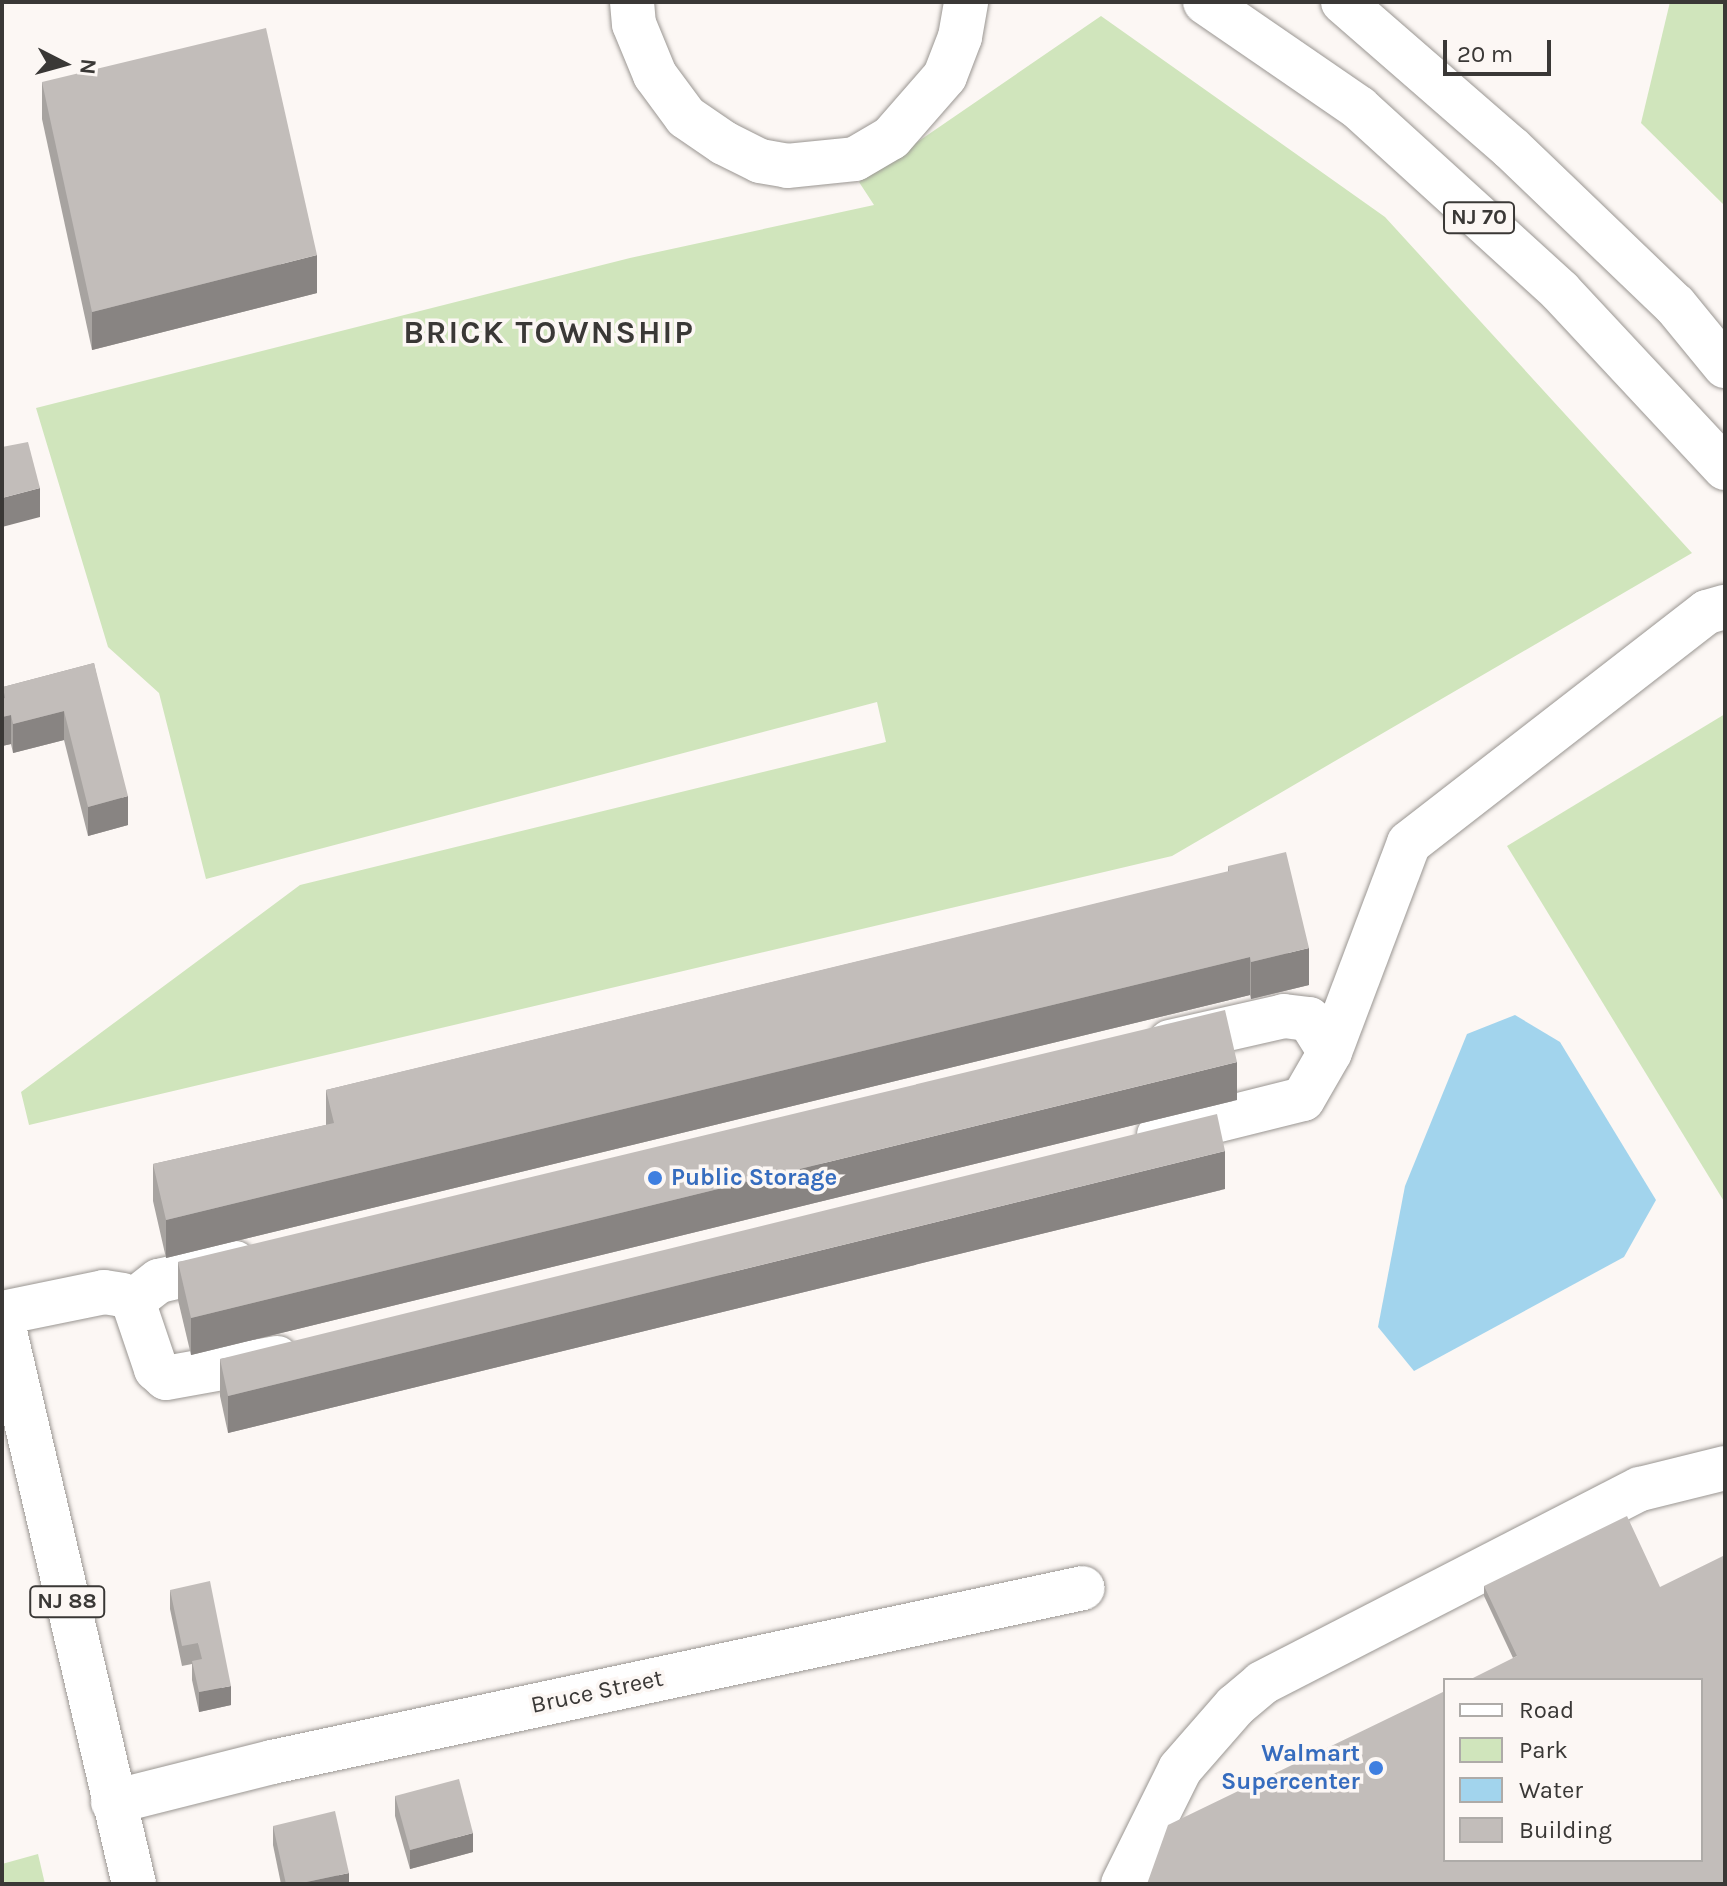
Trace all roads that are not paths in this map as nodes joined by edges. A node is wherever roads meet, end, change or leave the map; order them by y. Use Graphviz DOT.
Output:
graph roads {
  1 [pos="632,2"];
  2 [pos="966,2"];
  3 [pos="1205,2"];
  4 [pos="1343,2"];
  5 [pos="1725,366"];
  6 [pos="1725,468"];
  7 [pos="1719,598"];
  8 [pos="1130,1051"];
  9 [pos="1330,1052"];
  10 [pos="1119,1146"];
  11 [pos="267,1255"];
  12 [pos="133,1301"];
  13 [pos="2,1313"];
  14 [pos="2,1319"];
  15 [pos="323,1347"];
  16 [pos="1725,1468"];
  17 [pos="1083,1588"];
  18 [pos="113,1802"];
  19 [pos="134,1884"];
  20 [pos="1123,1884"];
  1 -- 2 [label="main road"];
  3 -- 6 [label="main road, NJ 70"];
  4 -- 5 [label="main road, NJ 70"];
  7 -- 9 [label="main road"];
  8 -- 9 [label="main road"];
  9 -- 10 [label="main road"];
  11 -- 12 [label="main road"];
  12 -- 13 [label="main road"];
  12 -- 15 [label="main road"];
  14 -- 18 [label="main road, NJ 88"];
  16 -- 20 [label="main road"];
  17 -- 18 [label="main road, Bruce Street"];
  18 -- 19 [label="main road, NJ 88"];
}
